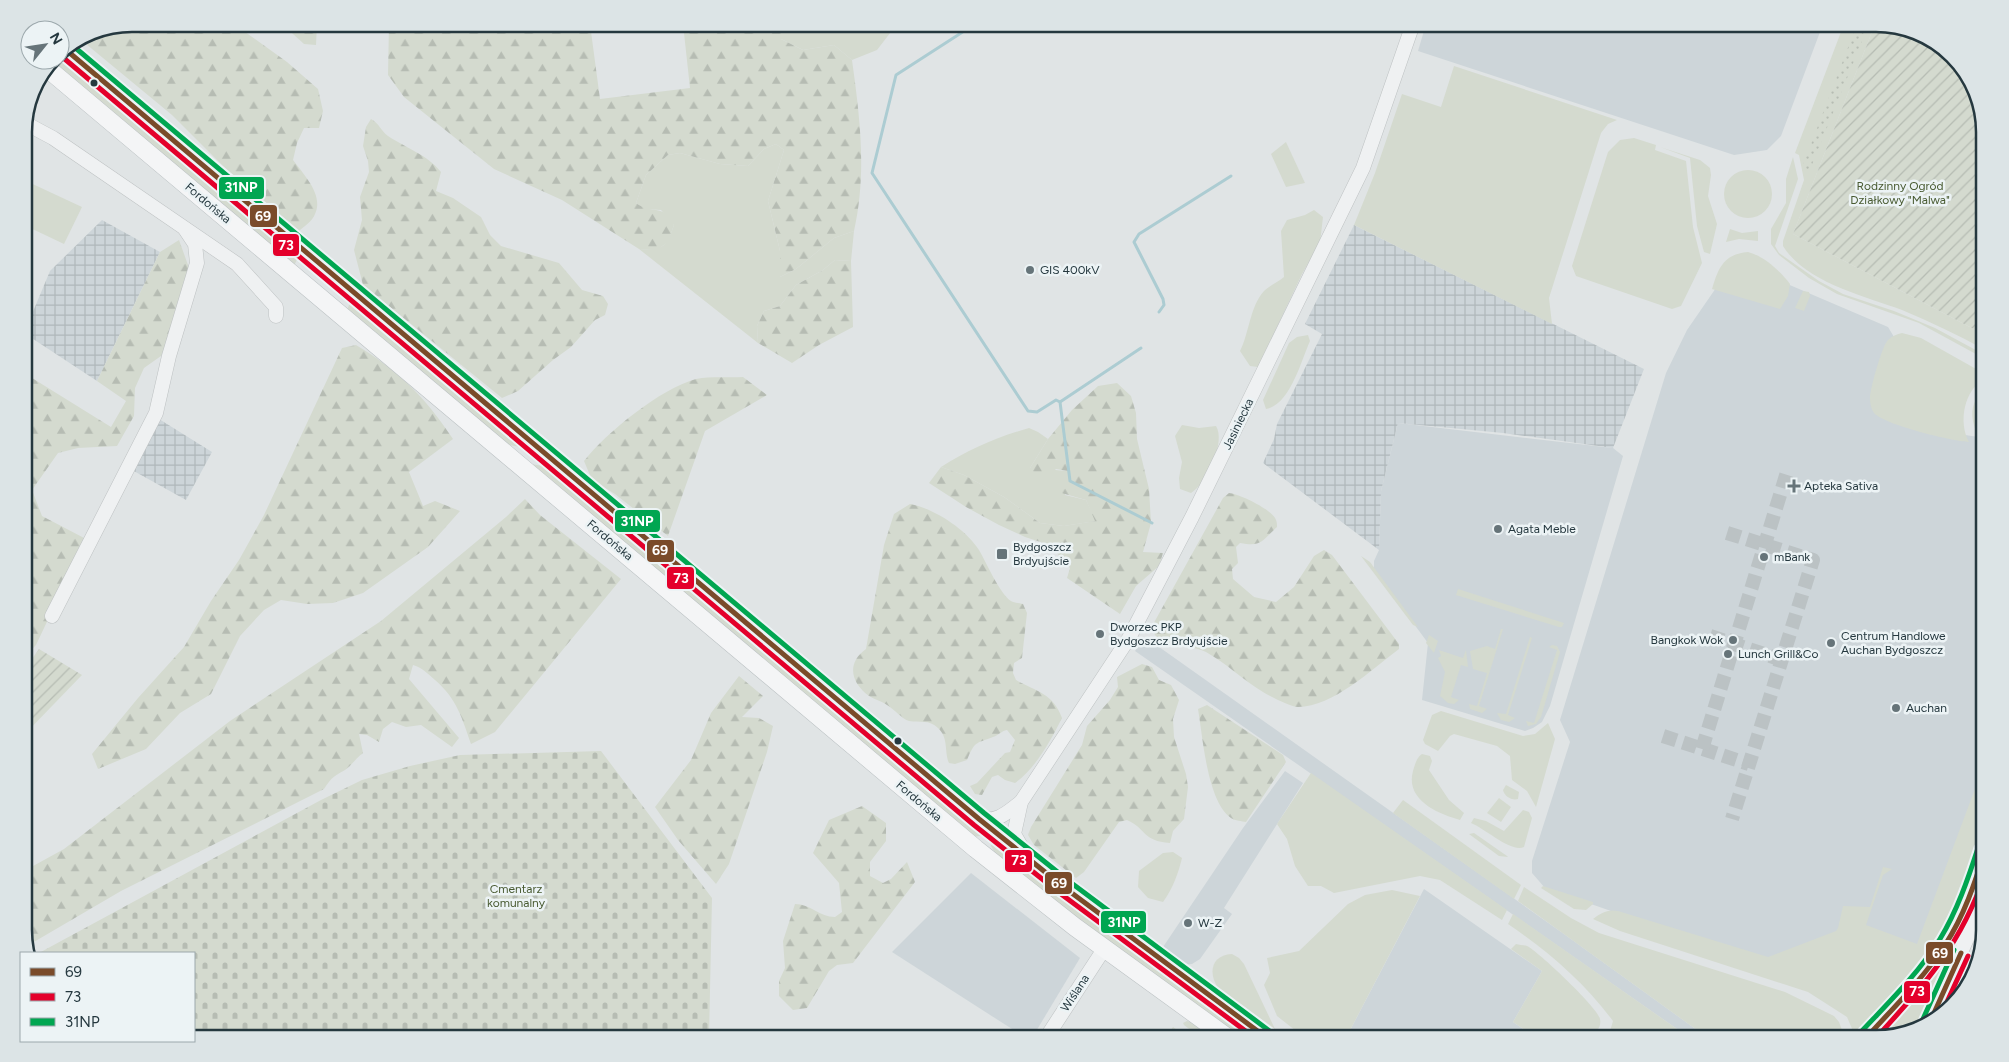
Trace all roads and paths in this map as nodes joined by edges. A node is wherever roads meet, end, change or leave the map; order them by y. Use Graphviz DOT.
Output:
graph roads {
  1 [pos="1410,32"];
  2 [pos="71,54"];
  3 [pos="53,73"];
  4 [pos="33,128"];
  5 [pos="185,230"];
  6 [pos="276,316"];
  7 [pos="52,616"];
  8 [pos="1021,802"];
  9 [pos="979,819"];
  10 [pos="1034,863"];
  11 [pos="1976,876"];
  12 [pos="1976,918"];
  13 [pos="1104,949"];
  14 [pos="1935,1011"];
  15 [pos="1051,1030"];
  16 [pos="1217,1030"];
  17 [pos="1256,1030"];
  18 [pos="1873,1030"];
  1 -- 8 [label="street, Jasiniecka"];
  2 -- 9 [label="main road, Fordońska"];
  3 -- 13 [label="main road, Fordońska"];
  4 -- 5 [label="street"];
  5 -- 6 [label="street"];
  5 -- 7 [label="street"];
  8 -- 9 [label="street, Jasiniecka"];
  8 -- 10 [label="street, Jasiniecka"];
  9 -- 10 [label="main road, Fordońska"];
  10 -- 17 [label="main road, Fordońska"];
  11 -- 18 [label="street"];
  12 -- 14 [label="street"];
  13 -- 15 [label="street, Wiślana"];
  13 -- 16 [label="main road, Fordońska"];
}
